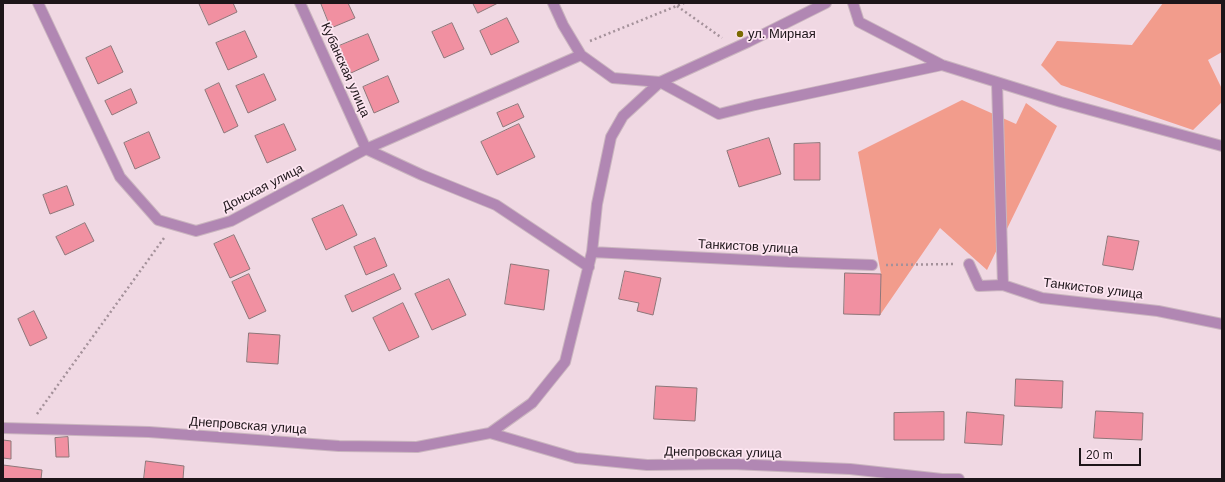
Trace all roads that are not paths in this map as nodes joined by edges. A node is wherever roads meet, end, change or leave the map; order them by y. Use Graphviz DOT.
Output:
graph roads {
  1 [pos="38,3"];
  2 [pos="300,3"];
  3 [pos="553,3"];
  4 [pos="825,3"];
  5 [pos="853,3"];
  6 [pos="579,51"];
  7 [pos="942,65"];
  8 [pos="660,82"];
  9 [pos="997,83"];
  10 [pos="1222,146"];
  11 [pos="366,149"];
  12 [pos="592,252"];
  13 [pos="969,264"];
  14 [pos="872,265"];
  15 [pos="589,267"];
  16 [pos="1003,285"];
  17 [pos="1222,324"];
  18 [pos="3,428"];
  19 [pos="490,433"];
  20 [pos="959,479"];
  1 -- 11 [label="street, Донская улица"];
  2 -- 11 [label="street, Кубанская улица"];
  3 -- 6 [label="street"];
  4 -- 8 [label="street"];
  5 -- 7 [label="street"];
  6 -- 8 [label="street"];
  6 -- 11 [label="street, Донская улица"];
  7 -- 8 [label="street"];
  7 -- 9 [label="street"];
  8 -- 12 [label="street"];
  9 -- 10 [label="street"];
  9 -- 16 [label="street"];
  11 -- 15 [label="street"];
  12 -- 14 [label="street, Танкистов улица"];
  12 -- 15 [label="street, Днепровская улица"];
  13 -- 16 [label="street, Танкистов улица"];
  15 -- 19 [label="street, Днепровская улица"];
  16 -- 17 [label="street, Танкистов улица"];
  18 -- 19 [label="street, Днепровская улица"];
  19 -- 20 [label="street, Днепровская улица"];
}
